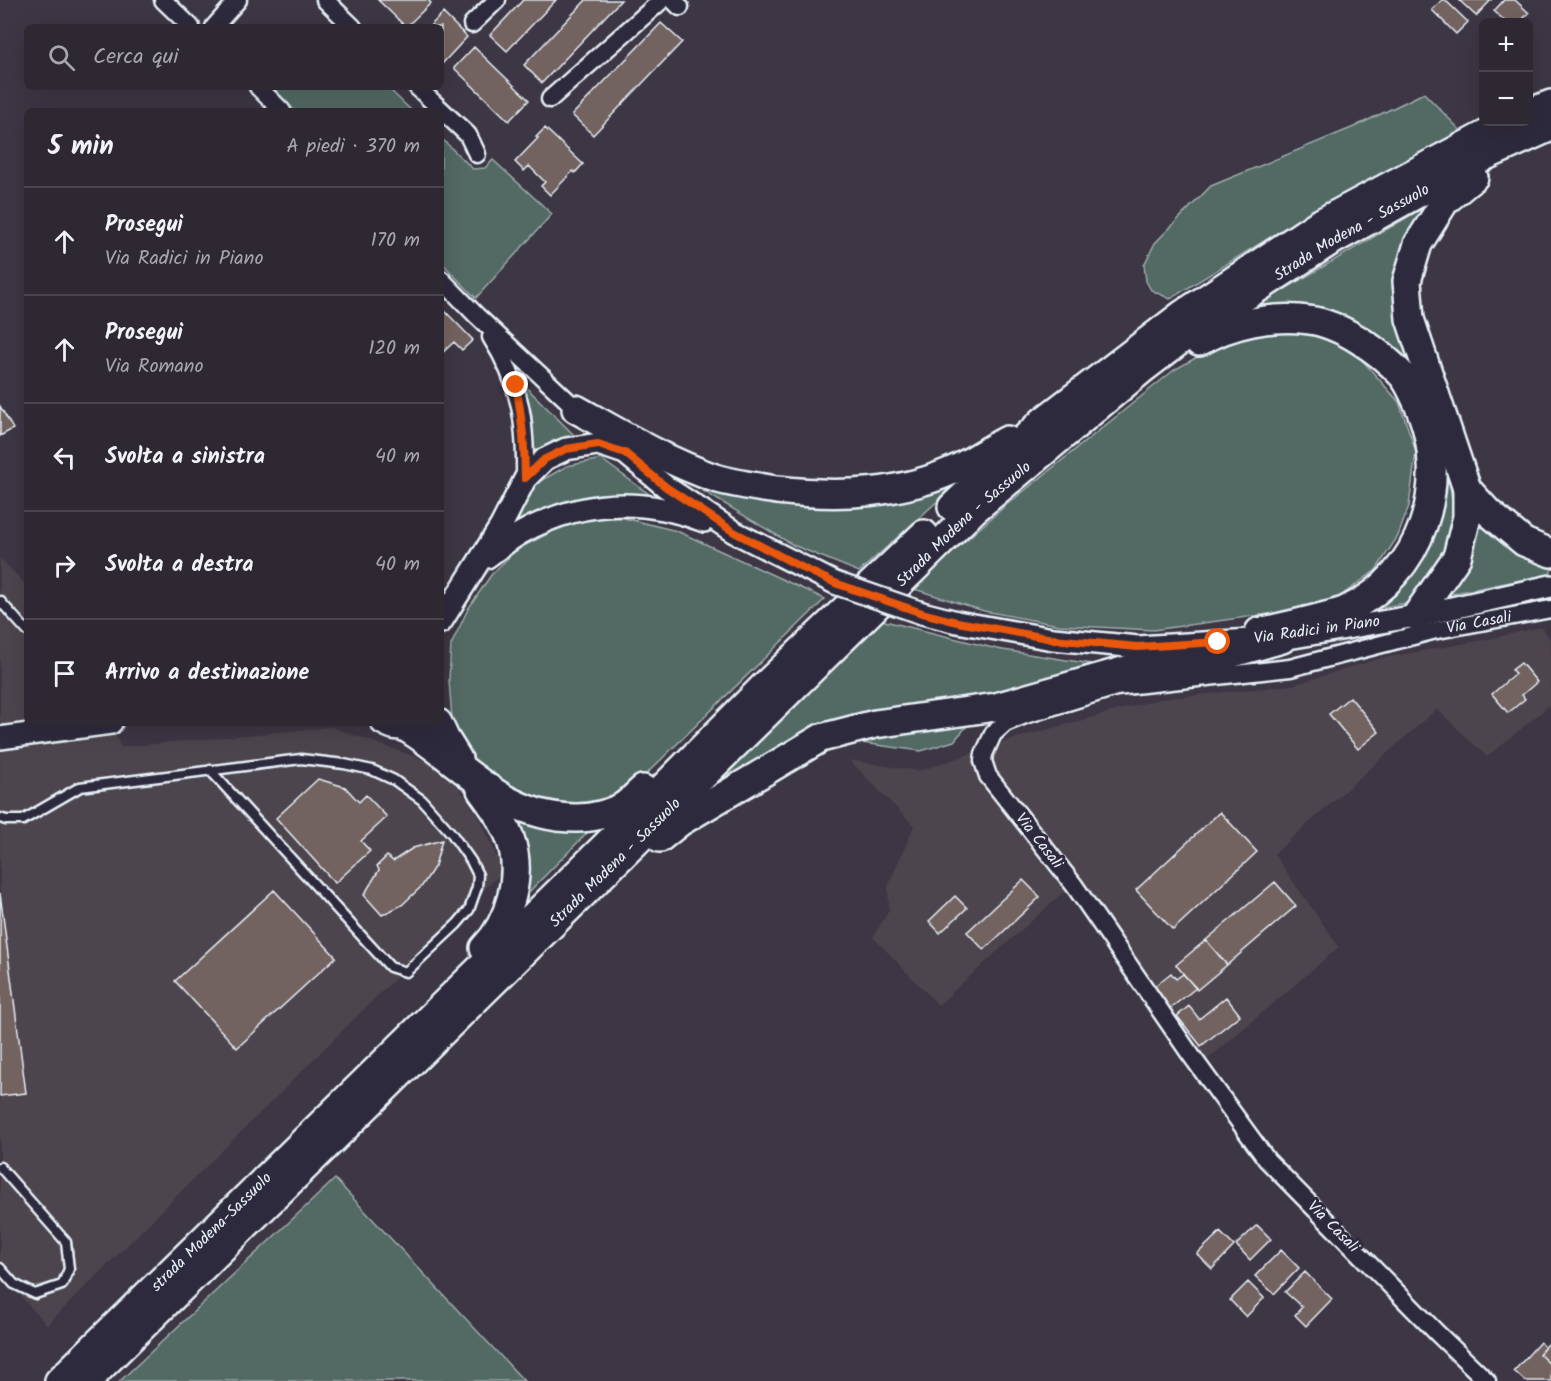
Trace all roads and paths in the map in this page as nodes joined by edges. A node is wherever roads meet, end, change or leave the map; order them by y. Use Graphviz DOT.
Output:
graph roads {
  1 [pos="163,0"];
  2 [pos="238,0"];
  3 [pos="325,0"];
  4 [pos="497,0"];
  5 [pos="662,0"];
  6 [pos="188,24"];
  7 [pos="217,24"];
  8 [pos="350,24"];
  9 [pos="472,24"];
  10 [pos="261,90"];
  11 [pos="420,90"];
  12 [pos="550,99"];
  13 [pos="1551,104"];
  14 [pos="279,108"];
  15 [pos="439,108"];
  16 [pos="444,112"];
  17 [pos="1538,124"];
  18 [pos="1502,126"];
  19 [pos="477,154"];
  20 [pos="444,282"];
  21 [pos="477,316"];
  22 [pos="1144,368"];
  23 [pos="576,409"];
  24 [pos="1043,421"];
  25 [pos="625,453"];
  26 [pos="525,478"];
  27 [pos="1467,489"];
  28 [pos="734,532"];
  29 [pos="1551,553"];
  30 [pos="479,563"];
  31 [pos="1551,586"];
  32 [pos="0,601"];
  33 [pos="1551,609"];
  34 [pos="1416,616"];
  35 [pos="444,617"];
  36 [pos="24,628"];
  37 [pos="1282,639"];
  38 [pos="1218,642"];
  39 [pos="765,685"];
  40 [pos="85,726"];
  41 [pos="390,726"];
  42 [pos="415,726"];
  43 [pos="439,726"];
  44 [pos="0,738"];
  45 [pos="210,770"];
  46 [pos="465,770"];
  47 [pos="0,818"];
  48 [pos="570,905"];
  49 [pos="374,1081"];
  50 [pos="0,1167"];
  51 [pos="0,1268"];
  52 [pos="59,1381"];
  53 [pos="87,1381"];
  54 [pos="1487,1381"];
  1 -- 6 [label="street"];
  2 -- 7 [label="street"];
  3 -- 8 [label="street"];
  4 -- 9 [label="street"];
  5 -- 12 [label="street"];
  10 -- 14 [label="street"];
  11 -- 15 [label="street"];
  13 -- 17 [label="highway, Strada Modena - Sassuolo"];
  16 -- 19 [label="street"];
  17 -- 22 [label="highway, Strada Modena - Sassuolo"];
  17 -- 27 [label="highway"];
  18 -- 24 [label="highway, Strada Modena - Sassuolo"];
  20 -- 21 [label="street"];
  21 -- 23 [label="street"];
  21 -- 26 [label="street"];
  22 -- 38 [label="highway"];
  22 -- 48 [label="highway, Strada Modena - Sassuolo"];
  23 -- 24 [label="highway"];
  23 -- 25 [label="street"];
  24 -- 39 [label="highway, Strada Modena - Sassuolo"];
  25 -- 26 [label="street"];
  25 -- 28 [label="street"];
  26 -- 30 [label="street"];
  27 -- 29 [label="highway"];
  27 -- 34 [label="highway"];
  28 -- 30 [label="street"];
  28 -- 38 [label="street, Via Radici in Piano, bridge"];
  30 -- 35 [label="street"];
  31 -- 34 [label="street, Via Radici in Piano"];
  32 -- 36 [label="lane"];
  33 -- 54 [label="street, Via Casali"];
  34 -- 37 [label="street, Via Radici in Piano"];
  37 -- 38 [label="street, Via Radici in Piano"];
  37 -- 48 [label="highway"];
  39 -- 46 [label="highway"];
  39 -- 49 [label="highway, Strada Modena - Sassuolo"];
  40 -- 44 [label="street"];
  41 -- 42 [label="street"];
  42 -- 46 [label="highway"];
  43 -- 46 [label="highway"];
  45 -- 45 [label="lane"];
  45 -- 47 [label="lane"];
  46 -- 49 [label="highway"];
  48 -- 49 [label="highway, Strada Modena - Sassuolo"];
  49 -- 52 [label="highway, strada Modena-Sassuolo"];
  49 -- 53 [label="highway, strada Modena-Sassuolo"];
  50 -- 51 [label="lane"];
}
